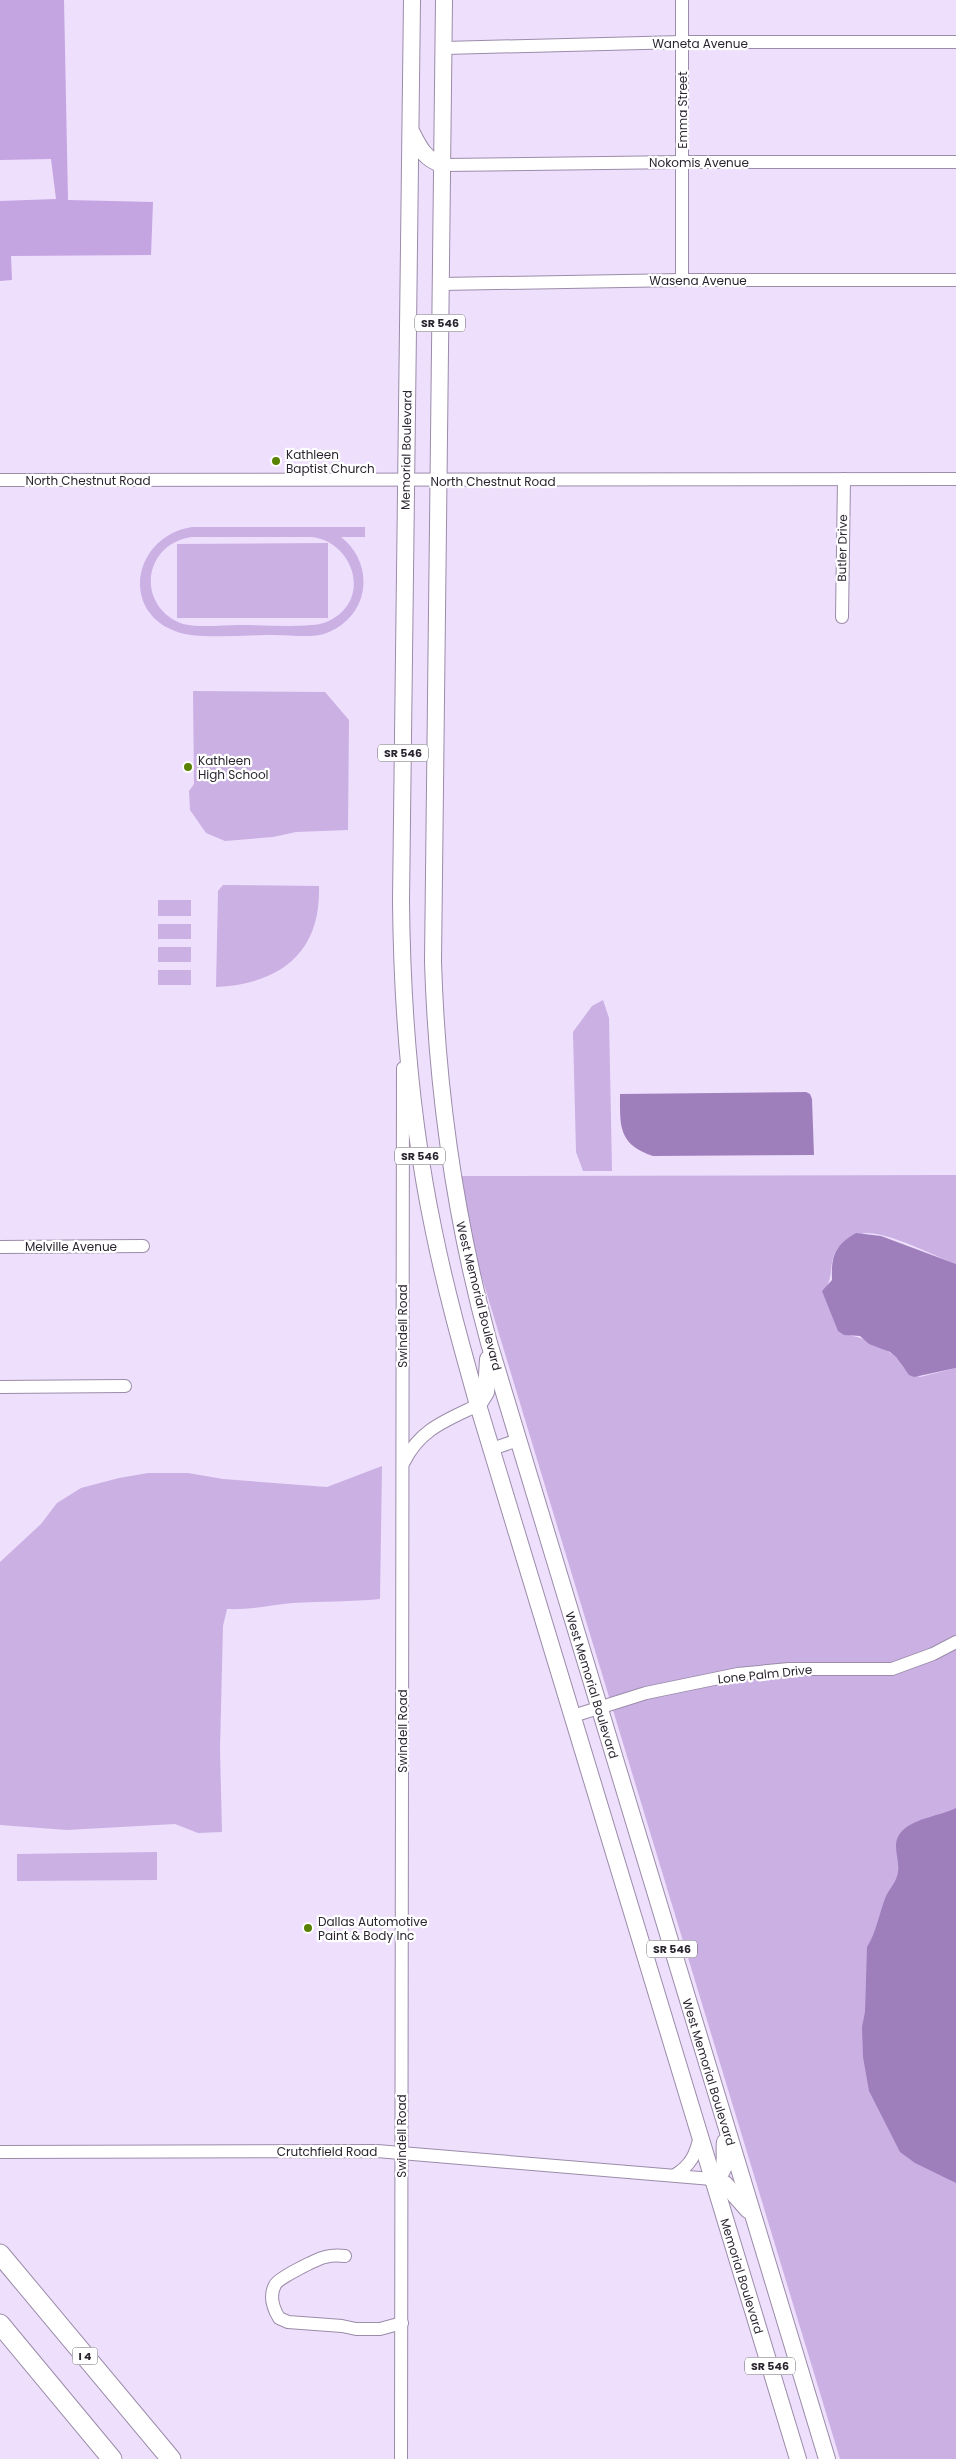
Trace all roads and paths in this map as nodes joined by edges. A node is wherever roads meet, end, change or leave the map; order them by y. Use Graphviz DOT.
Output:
graph roads {
  1 [pos="412,0"];
  2 [pos="444,0"];
  3 [pos="682,0"];
  4 [pos="682,42"];
  5 [pos="956,42"];
  6 [pos="444,48"];
  7 [pos="411,131"];
  8 [pos="682,162"];
  9 [pos="956,162"];
  10 [pos="442,165"];
  11 [pos="682,280"];
  12 [pos="956,280"];
  13 [pos="441,284"];
  14 [pos="844,479"];
  15 [pos="956,479"];
  16 [pos="0,480"];
  17 [pos="406,481"];
  18 [pos="437,481"];
  19 [pos="842,617"];
  20 [pos="404,1003"];
  21 [pos="143,1246"];
  22 [pos="0,1247"];
  23 [pos="488,1343"];
  24 [pos="125,1386"];
  25 [pos="0,1387"];
  26 [pos="478,1405"];
  27 [pos="402,1417"];
  28 [pos="431,1429"];
  29 [pos="518,1440"];
  30 [pos="492,1449"];
  31 [pos="402,1464"];
  32 [pos="956,1642"];
  33 [pos="599,1708"];
  34 [pos="573,1716"];
  35 [pos="700,2136"];
  36 [pos="728,2136"];
  37 [pos="0,2152"];
  38 [pos="401,2152"];
  39 [pos="675,2175"];
  40 [pos="712,2179"];
  41 [pos="754,2218"];
  42 [pos="0,2254"];
  43 [pos="345,2256"];
  44 [pos="402,2323"];
  45 [pos="0,2324"];
  46 [pos="112,2459"];
  47 [pos="170,2459"];
  48 [pos="401,2459"];
  49 [pos="798,2459"];
  50 [pos="827,2459"];
  1 -- 7 [label="main road, Memorial Boulevard / SR 546"];
  2 -- 6 [label="main road, SR 546"];
  3 -- 4 [label="street, Emma Street"];
  4 -- 5 [label="street, Waneta Avenue"];
  4 -- 6 [label="street, Waneta Avenue"];
  4 -- 8 [label="street, Emma Street"];
  6 -- 10 [label="main road, SR 546"];
  7 -- 10 [label="main road"];
  7 -- 17 [label="main road, Memorial Boulevard / SR 546"];
  8 -- 9 [label="street, Nokomis Avenue"];
  8 -- 10 [label="street, Nokomis Avenue"];
  8 -- 11 [label="street, Emma Street"];
  10 -- 13 [label="main road, SR 546"];
  11 -- 12 [label="street, Wasena Avenue"];
  11 -- 13 [label="street, Wasena Avenue"];
  13 -- 18 [label="main road, SR 546"];
  14 -- 15 [label="street, North Chestnut Road"];
  14 -- 18 [label="street, North Chestnut Road"];
  14 -- 19 [label="street, Butler Drive"];
  16 -- 17 [label="street, North Chestnut Road"];
  17 -- 18 [label="street, North Chestnut Road"];
  17 -- 20 [label="main road, Memorial Boulevard / SR 546"];
  18 -- 23 [label="main road, West Memorial Boulevard / SR 546"];
  20 -- 26 [label="main road, SR 546"];
  20 -- 27 [label="street, Swindell Road"];
  21 -- 22 [label="street, Melville Avenue"];
  23 -- 26 [label="main road"];
  23 -- 29 [label="main road, West Memorial Boulevard / SR 546"];
  24 -- 25 [label="street"];
  26 -- 28 [label="street"];
  26 -- 30 [label="main road, SR 546"];
  27 -- 28 [label="street"];
  27 -- 31 [label="street, Swindell Road"];
  28 -- 31 [label="street"];
  29 -- 30 [label="street"];
  29 -- 33 [label="main road, West Memorial Boulevard / SR 546"];
  30 -- 34 [label="main road, SR 546"];
  31 -- 38 [label="street, Swindell Road"];
  32 -- 33 [label="street, Lone Palm Drive"];
  33 -- 34 [label="street, Lone Palm Drive"];
  33 -- 36 [label="main road, West Memorial Boulevard / SR 546"];
  34 -- 35 [label="main road, SR 546"];
  35 -- 39 [label="street"];
  35 -- 40 [label="main road, SR 546"];
  36 -- 40 [label="main road"];
  36 -- 41 [label="main road, West Memorial Boulevard / SR 546"];
  37 -- 38 [label="street, Crutchfield Road"];
  38 -- 39 [label="street, Crutchfield Road"];
  38 -- 44 [label="street, Swindell Road"];
  39 -- 40 [label="street, Crutchfield Road"];
  40 -- 41 [label="main road"];
  40 -- 49 [label="main road, Memorial Boulevard / SR 546"];
  41 -- 50 [label="main road, West Memorial Boulevard / SR 546"];
  42 -- 47 [label="highway, I 4"];
  43 -- 44 [label="street"];
  44 -- 48 [label="street, Swindell Road"];
  45 -- 46 [label="highway"];
}
